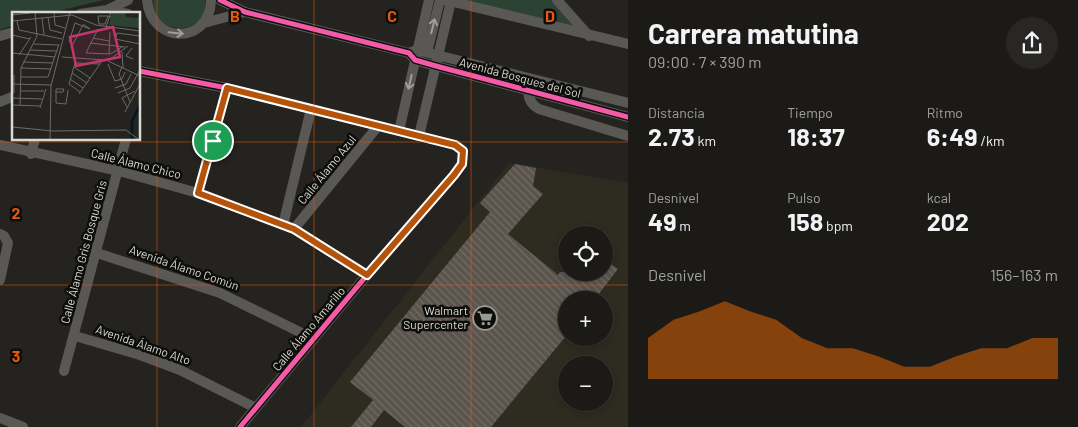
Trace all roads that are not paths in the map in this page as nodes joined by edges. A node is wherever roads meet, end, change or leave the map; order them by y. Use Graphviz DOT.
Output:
graph roads {
  1 [pos="128,0"];
  2 [pos="147,0"];
  3 [pos="211,0"];
  4 [pos="220,0"];
  5 [pos="429,0"];
  6 [pos="440,0"];
  7 [pos="557,0"];
  8 [pos="448,1"];
  9 [pos="108,10"];
  10 [pos="94,12"];
  11 [pos="118,12"];
  12 [pos="244,12"];
  13 [pos="140,16"];
  14 [pos="152,18"];
  15 [pos="204,23"];
  16 [pos="589,36"];
  17 [pos="628,44"];
  18 [pos="417,54"];
  19 [pos="437,60"];
  20 [pos="140,72"];
  21 [pos="531,78"];
  22 [pos="227,88"];
  23 [pos="528,90"];
  24 [pos="12,97"];
  25 [pos="0,102"];
  26 [pos="628,103"];
  27 [pos="311,109"];
  28 [pos="628,117"];
  29 [pos="378,126"];
  30 [pos="399,131"];
  31 [pos="419,136"];
  32 [pos="628,136"];
  33 [pos="35,140"];
  34 [pos="126,140"];
  35 [pos="0,145"];
  36 [pos="32,154"];
  37 [pos="119,171"];
  38 [pos="198,193"];
  39 [pos="283,224"];
  40 [pos="294,229"];
  41 [pos="0,234"];
  42 [pos="97,253"];
  43 [pos="367,275"];
  44 [pos="0,280"];
  45 [pos="75,336"];
  46 [pos="314,339"];
  47 [pos="64,372"];
  48 [pos="256,408"];
  49 [pos="0,418"];
  50 [pos="23,427"];
  51 [pos="240,427"];
  1 -- 9 [label="street"];
  2 -- 14 [label="street"];
  3 -- 15 [label="street"];
  4 -- 12 [label="street, Avenida Bosques del Sol"];
  5 -- 18 [label="street"];
  18 -- 6 [label="street, one-way"];
  7 -- 16 [label="street"];
  8 -- 16 [label="street"];
  8 -- 19 [label="street"];
  9 -- 10 [label="street"];
  9 -- 11 [label="street"];
  12 -- 15 [label="street, Avenida Bosques del Sol"];
  12 -- 18 [label="street, Avenida Bosques del Sol"];
  13 -- 14 [label="street"];
  14 -- 15 [label="street, Avenida Bosques del Sol, one-way"];
  16 -- 17 [label="street"];
  18 -- 19 [label="street, Avenida Bosques del Sol"];
  18 -- 30 [label="street, one-way"];
  19 -- 21 [label="street, Avenida Bosques del Sol"];
  19 -- 23 [label="street, Avenida Bosques del Sol"];
  19 -- 31 [label="street"];
  20 -- 22 [label="street"];
  21 -- 23 [label="street"];
  21 -- 26 [label="street, Avenida Bosques del Sol"];
  22 -- 27 [label="street"];
  22 -- 38 [label="street"];
  23 -- 28 [label="street, Avenida Bosques del Sol"];
  23 -- 32 [label="street"];
  24 -- 25 [label="street"];
  27 -- 29 [label="street"];
  27 -- 39 [label="street"];
  29 -- 30 [label="street"];
  29 -- 40 [label="street, Calle Álamo Azul"];
  30 -- 31 [label="street"];
  31 -- 43 [label="street, Calle Álamo Amarillo"];
  33 -- 36 [label="street"];
  34 -- 37 [label="street, Calle Álamo Gris Bosque Gris"];
  35 -- 36 [label="street, Calle Álamo Chico"];
  36 -- 37 [label="street, Calle Álamo Chico"];
  37 -- 38 [label="street, Calle Álamo Chico"];
  37 -- 42 [label="street, Calle Álamo Gris Bosque Gris"];
  38 -- 39 [label="street, Calle Álamo Chico"];
  39 -- 40 [label="street, Calle Álamo Chico"];
  40 -- 43 [label="street, Calle Álamo Chico"];
  41 -- 44 [label="street"];
  42 -- 45 [label="street, Calle Álamo Gris Bosque Gris"];
  42 -- 46 [label="street, Avenida Álamo Común"];
  43 -- 46 [label="street, Calle Álamo Amarillo"];
  45 -- 47 [label="street, Calle Álamo Gris Bosque Gris"];
  45 -- 48 [label="street, Avenida Álamo Alto"];
  46 -- 48 [label="street, Calle Álamo Amarillo"];
  48 -- 51 [label="street, Calle Álamo Amarillo"];
  49 -- 50 [label="street"];
}
